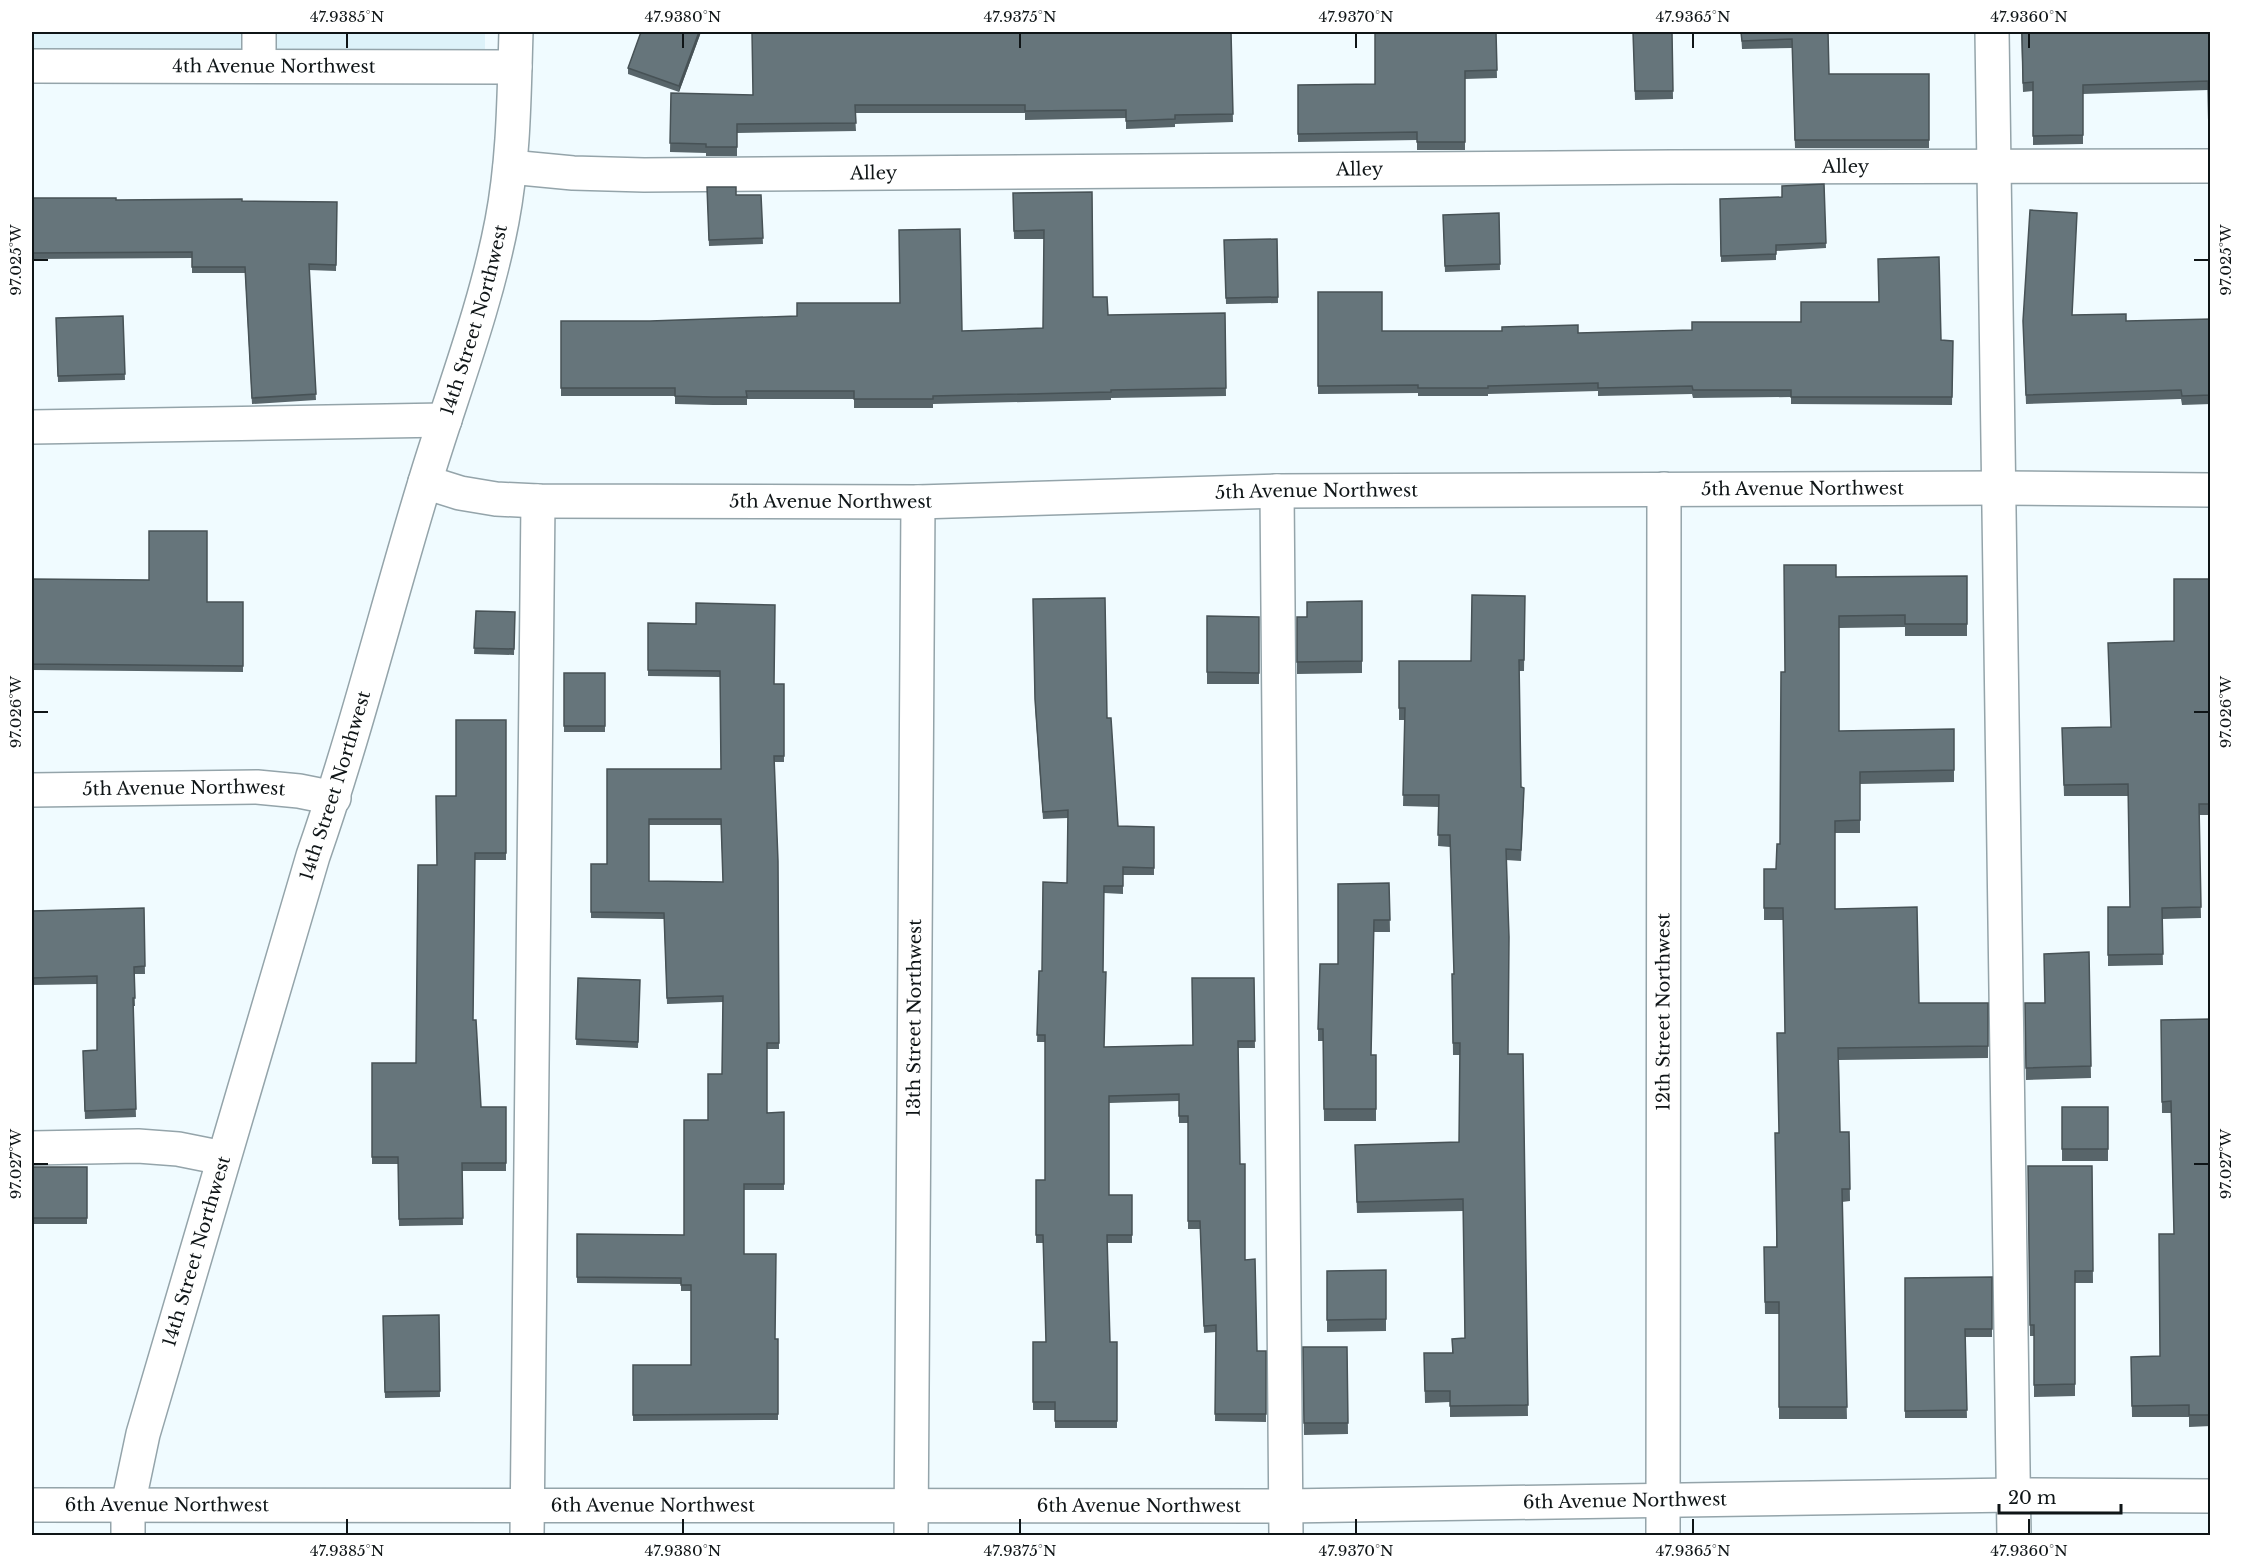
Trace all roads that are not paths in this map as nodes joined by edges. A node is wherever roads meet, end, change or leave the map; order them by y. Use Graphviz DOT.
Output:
graph roads {
  1 [pos="259,32"];
  2 [pos="516,32"];
  3 [pos="1992,32"];
  4 [pos="32,66"];
  5 [pos="259,66"];
  6 [pos="515,67"];
  7 [pos="1994,165"];
  8 [pos="2211,166"];
  9 [pos="510,167"];
  10 [pos="445,420"];
  11 [pos="32,427"];
  12 [pos="425,482"];
  13 [pos="1999,488"];
  14 [pos="1664,489"];
  15 [pos="2211,490"];
  16 [pos="1277,491"];
  17 [pos="538,501"];
  18 [pos="918,502"];
  19 [pos="32,790"];
  20 [pos="334,798"];
  21 [pos="32,1148"];
  22 [pos="223,1158"];
  23 [pos="2014,1495"];
  24 [pos="2211,1496"];
  25 [pos="1663,1499"];
  26 [pos="32,1505"];
  27 [pos="128,1520"];
  28 [pos="527,1520"];
  29 [pos="911,1520"];
  30 [pos="1286,1521"];
  31 [pos="1663,1536"];
  32 [pos="2014,1536"];
  1 -- 5 [label="street"];
  2 -- 6 [label="street, 14th Street Northwest"];
  3 -- 7 [label="street"];
  4 -- 5 [label="street, 4th Avenue Northwest"];
  5 -- 6 [label="street, 4th Avenue Northwest"];
  6 -- 9 [label="street, 14th Street Northwest"];
  7 -- 8 [label="street, Alley"];
  7 -- 9 [label="street, Alley"];
  7 -- 13 [label="street"];
  9 -- 10 [label="street, 14th Street Northwest"];
  10 -- 11 [label="street"];
  10 -- 12 [label="street, 14th Street Northwest"];
  12 -- 17 [label="street, 5th Avenue Northwest"];
  12 -- 20 [label="street, 14th Street Northwest"];
  13 -- 14 [label="street, 5th Avenue Northwest"];
  13 -- 15 [label="street, 5th Avenue Northwest"];
  13 -- 23 [label="street"];
  14 -- 16 [label="street, 5th Avenue Northwest"];
  14 -- 25 [label="street, 12th Street Northwest"];
  16 -- 18 [label="street, 5th Avenue Northwest"];
  16 -- 30 [label="street"];
  17 -- 18 [label="street, 5th Avenue Northwest"];
  17 -- 28 [label="street"];
  18 -- 29 [label="street, 13th Street Northwest"];
  19 -- 20 [label="street, 5th Avenue Northwest"];
  20 -- 22 [label="street, 14th Street Northwest"];
  21 -- 22 [label="street"];
  22 -- 27 [label="street, 14th Street Northwest"];
  23 -- 24 [label="street, 6th Avenue Northwest"];
  23 -- 25 [label="street, 6th Avenue Northwest"];
  23 -- 32 [label="street"];
  25 -- 30 [label="street, 6th Avenue Northwest"];
  25 -- 31 [label="street, 12th Street Northwest"];
  26 -- 27 [label="street, 6th Avenue Northwest"];
  27 -- 28 [label="street, 6th Avenue Northwest"];
  28 -- 29 [label="street, 6th Avenue Northwest"];
  29 -- 30 [label="street, 6th Avenue Northwest"];
}
